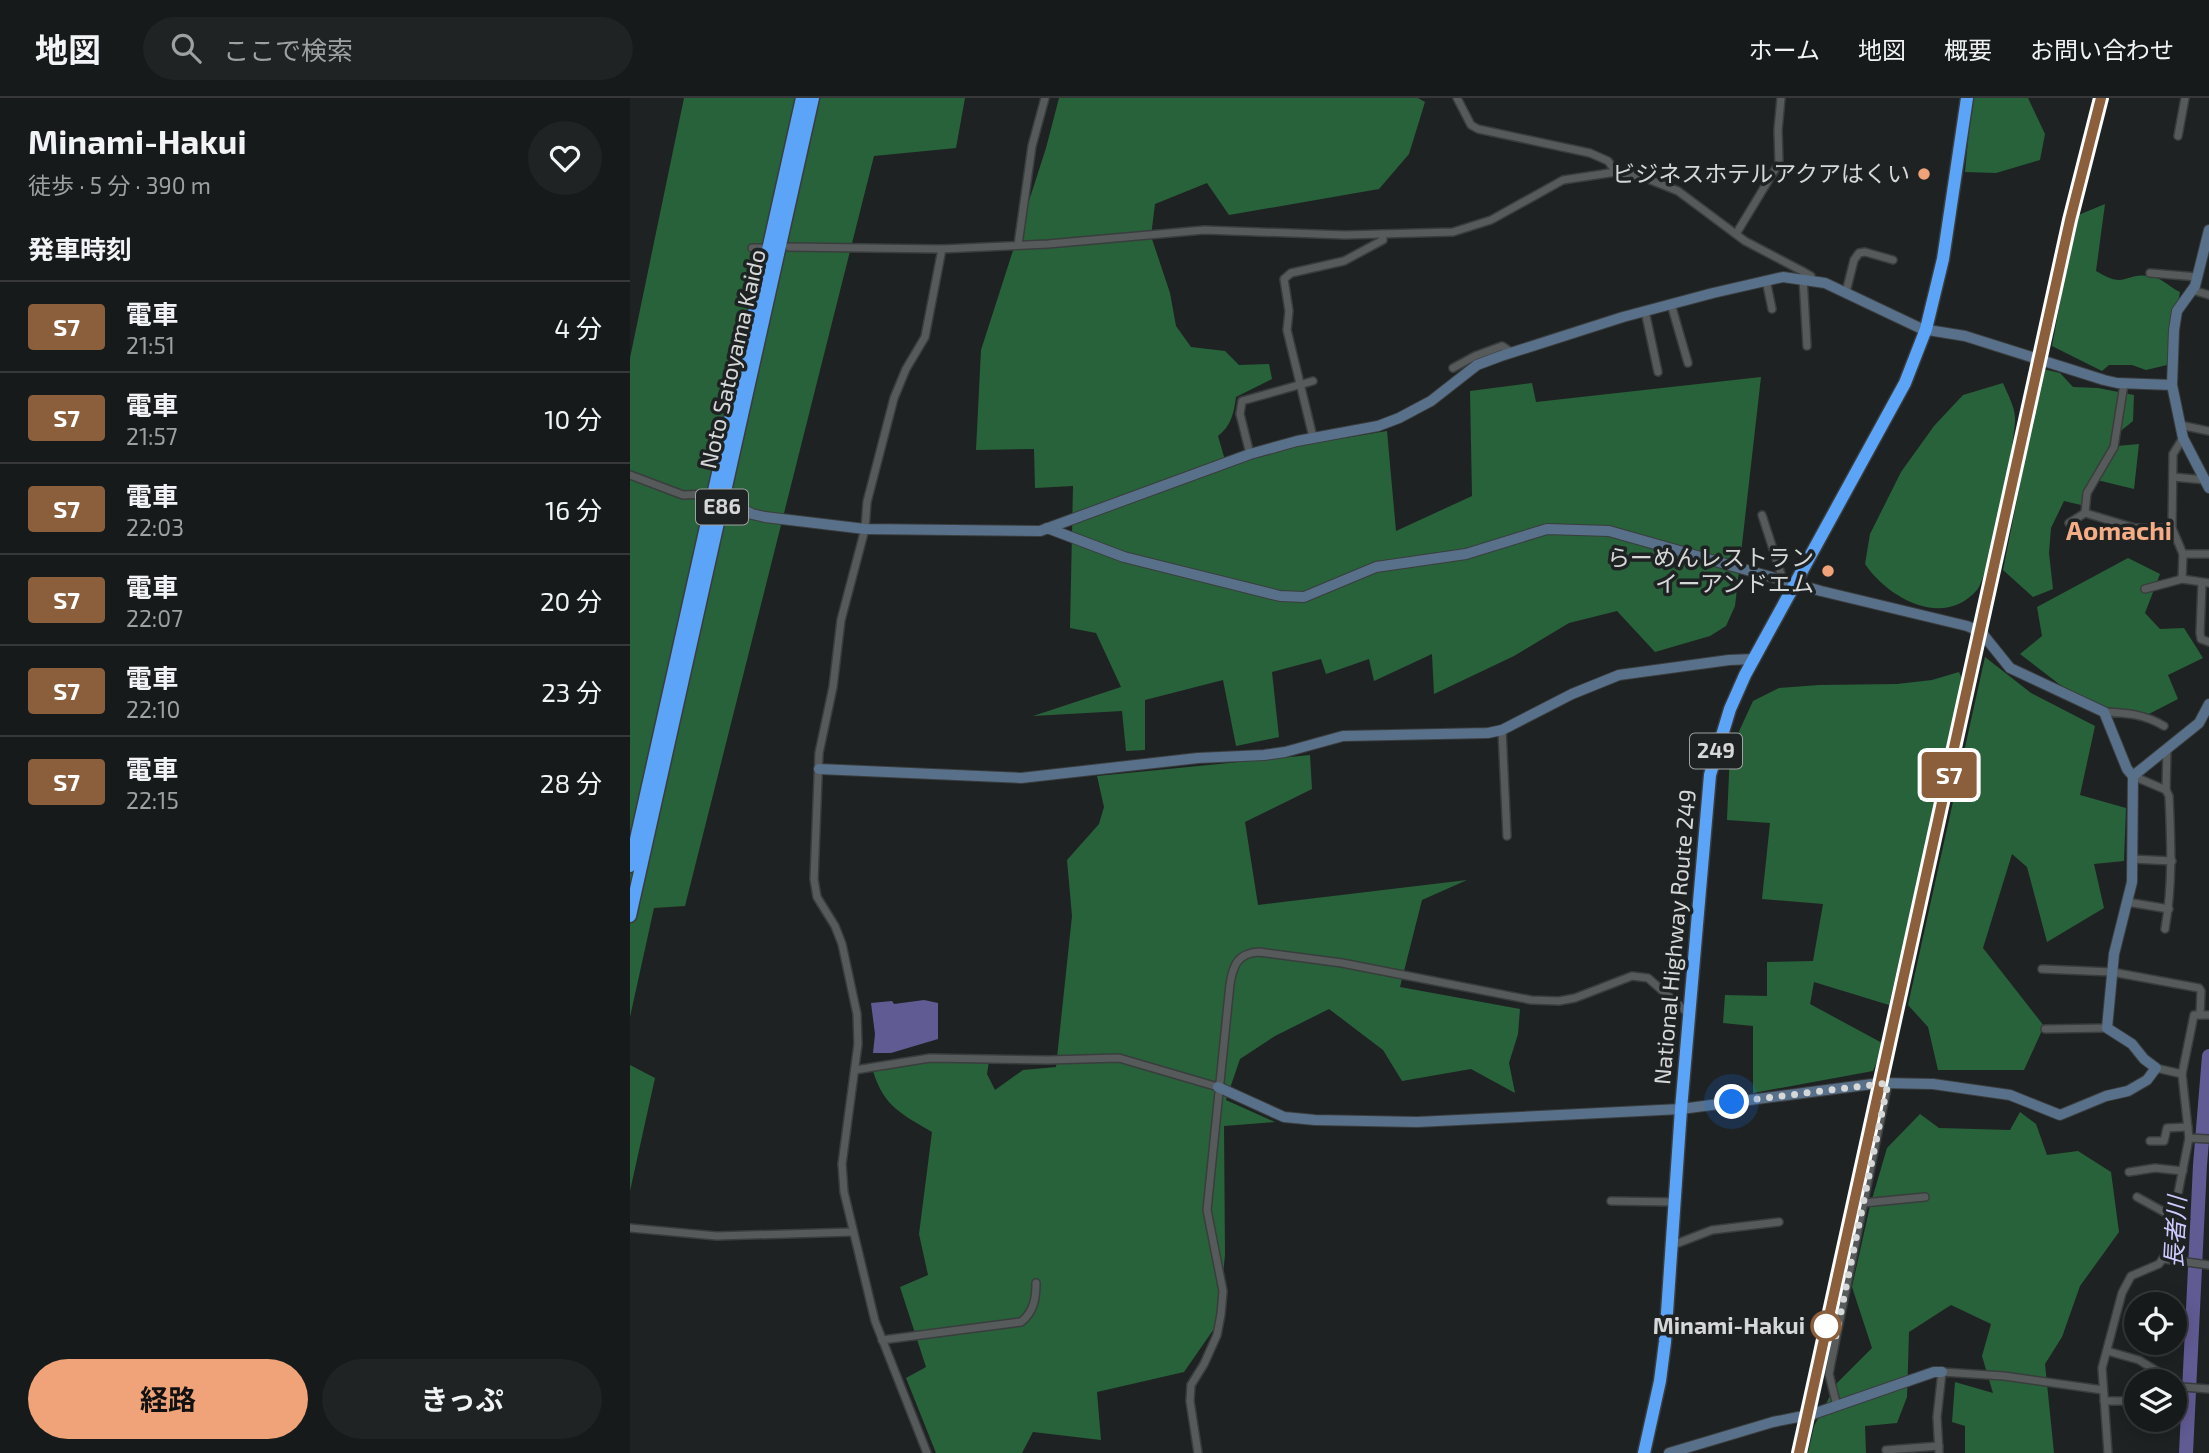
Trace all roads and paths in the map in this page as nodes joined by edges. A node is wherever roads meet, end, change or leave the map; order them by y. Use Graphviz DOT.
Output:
graph roads {
  1 [pos="802,98"];
  2 [pos="813,98"];
  3 [pos="1045,98"];
  4 [pos="1457,98"];
  5 [pos="1781,98"];
  6 [pos="1967,98"];
  7 [pos="2185,98"];
  8 [pos="2178,136"];
  9 [pos="1616,172"];
  10 [pos="2209,230"];
  11 [pos="1382,234"];
  12 [pos="1736,234"];
  13 [pos="1018,245"];
  14 [pos="789,247"];
  15 [pos="752,248"];
  16 [pos="761,248"];
  17 [pos="942,249"];
  18 [pos="1893,260"];
  19 [pos="2150,273"];
  20 [pos="2198,277"];
  21 [pos="1807,279"];
  22 [pos="1766,280"];
  23 [pos="2192,290"];
  24 [pos="1846,292"];
  25 [pos="2209,295"];
  26 [pos="1671,304"];
  27 [pos="1772,309"];
  28 [pos="1644,311"];
  29 [pos="1926,329"];
  30 [pos="1807,346"];
  31 [pos="1511,352"];
  32 [pos="1688,363"];
  33 [pos="1452,368"];
  34 [pos="1658,372"];
  35 [pos="1313,381"];
  36 [pos="2124,384"];
  37 [pos="1300,385"];
  38 [pos="2172,386"];
  39 [pos="2180,425"];
  40 [pos="2209,431"];
  41 [pos="1314,438"];
  42 [pos="2183,438"];
  43 [pos="1250,454"];
  44 [pos="630,475"];
  45 [pos="2173,477"];
  46 [pos="2207,484"];
  47 [pos="706,494"];
  48 [pos="730,503"];
  49 [pos="2085,513"];
  50 [pos="1762,515"];
  51 [pos="2069,523"];
  52 [pos="1047,528"];
  53 [pos="2172,528"];
  54 [pos="864,529"];
  55 [pos="2183,554"];
  56 [pos="2209,554"];
  57 [pos="2182,579"];
  58 [pos="1789,582"];
  59 [pos="2206,583"];
  60 [pos="2145,589"];
  61 [pos="2209,642"];
  62 [pos="1755,659"];
  63 [pos="2209,704"];
  64 [pos="2104,712"];
  65 [pos="2164,726"];
  66 [pos="1502,730"];
  67 [pos="2168,748"];
  68 [pos="819,769"];
  69 [pos="2133,776"];
  70 [pos="2166,790"];
  71 [pos="1507,836"];
  72 [pos="2133,859"];
  73 [pos="2172,861"];
  74 [pos="630,866"];
  75 [pos="2127,902"];
  76 [pos="2169,909"];
  77 [pos="630,916"];
  78 [pos="2165,929"];
  79 [pos="2042,969"];
  80 [pos="2112,972"];
  81 [pos="1690,1015"];
  82 [pos="2205,1015"];
  83 [pos="2045,1028"];
  84 [pos="2107,1028"];
  85 [pos="2156,1068"];
  86 [pos="855,1070"];
  87 [pos="2182,1074"];
  88 [pos="1888,1083"];
  89 [pos="1218,1087"];
  90 [pos="1682,1109"];
  91 [pos="2188,1127"];
  92 [pos="2193,1138"];
  93 [pos="2208,1139"];
  94 [pos="2150,1141"];
  95 [pos="2183,1171"];
  96 [pos="2129,1172"];
  97 [pos="1925,1197"];
  98 [pos="2137,1198"];
  99 [pos="1611,1201"];
  100 [pos="1676,1202"];
  101 [pos="1863,1203"];
  102 [pos="2175,1218"];
  103 [pos="1779,1222"];
  104 [pos="630,1228"];
  105 [pos="853,1232"];
  106 [pos="1673,1245"];
  107 [pos="2164,1259"];
  108 [pos="2209,1265"];
  109 [pos="1035,1283"];
  110 [pos="882,1340"];
  111 [pos="2107,1351"];
  112 [pos="2154,1369"];
  113 [pos="1942,1372"];
  114 [pos="2187,1385"];
  115 [pos="2209,1389"];
  116 [pos="2103,1390"];
  117 [pos="2104,1401"];
  118 [pos="2124,1401"];
  119 [pos="1836,1406"];
  120 [pos="1886,1450"];
  121 [pos="1939,1450"];
  122 [pos="927,1453"];
  123 [pos="1198,1453"];
  124 [pos="1644,1453"];
  125 [pos="1669,1453"];
  126 [pos="2108,1453"];
  1 -- 74 [label="highway, Noto Satoyama Kaido / E86"];
  2 -- 77 [label="highway, Noto Satoyama Kaido / E86"];
  3 -- 13 [label="street"];
  4 -- 9 [label="street"];
  5 -- 12 [label="street"];
  6 -- 29 [label="highway, National Highway Route 249 / 249"];
  7 -- 8 [label="street"];
  9 -- 11 [label="street"];
  9 -- 12 [label="street"];
  10 -- 20 [label="street"];
  11 -- 13 [label="street"];
  11 -- 37 [label="street"];
  12 -- 21 [label="street"];
  13 -- 17 [label="street"];
  14 -- 17 [label="street"];
  15 -- 16 [label="street"];
  17 -- 54 [label="street"];
  18 -- 24 [label="street"];
  19 -- 20 [label="street"];
  20 -- 23 [label="street"];
  21 -- 22 [label="street"];
  21 -- 24 [label="street"];
  21 -- 30 [label="street"];
  22 -- 26 [label="street"];
  22 -- 27 [label="street"];
  23 -- 25 [label="street"];
  23 -- 38 [label="street"];
  24 -- 29 [label="street"];
  26 -- 28 [label="street"];
  26 -- 32 [label="street"];
  28 -- 31 [label="street"];
  28 -- 34 [label="street"];
  29 -- 36 [label="street"];
  29 -- 58 [label="highway, National Highway Route 249 / 249"];
  31 -- 33 [label="street"];
  31 -- 41 [label="street"];
  35 -- 37 [label="street"];
  36 -- 38 [label="street"];
  36 -- 49 [label="street"];
  37 -- 41 [label="street"];
  37 -- 43 [label="street"];
  38 -- 39 [label="street"];
  39 -- 40 [label="street"];
  39 -- 42 [label="street"];
  41 -- 43 [label="street"];
  42 -- 45 [label="street"];
  42 -- 46 [label="street"];
  43 -- 52 [label="street"];
  44 -- 47 [label="street"];
  45 -- 46 [label="street"];
  45 -- 53 [label="street"];
  48 -- 54 [label="street"];
  49 -- 51 [label="street"];
  49 -- 53 [label="street"];
  50 -- 58 [label="street"];
  52 -- 54 [label="street"];
  52 -- 58 [label="street"];
  53 -- 55 [label="street"];
  54 -- 68 [label="street"];
  55 -- 56 [label="street"];
  55 -- 57 [label="street"];
  57 -- 59 [label="street"];
  57 -- 60 [label="street"];
  58 -- 62 [label="highway, National Highway Route 249 / 249"];
  58 -- 64 [label="street"];
  59 -- 61 [label="street"];
  62 -- 66 [label="street"];
  62 -- 81 [label="highway, National Highway Route 249 / 249"];
  63 -- 67 [label="street"];
  64 -- 65 [label="street"];
  64 -- 69 [label="street"];
  66 -- 68 [label="street"];
  66 -- 71 [label="street"];
  67 -- 69 [label="street"];
  67 -- 70 [label="street"];
  68 -- 86 [label="street"];
  69 -- 70 [label="street"];
  69 -- 72 [label="street"];
  70 -- 73 [label="street"];
  72 -- 73 [label="street"];
  72 -- 75 [label="street"];
  73 -- 76 [label="street"];
  75 -- 76 [label="street"];
  75 -- 80 [label="street"];
  76 -- 78 [label="street"];
  79 -- 80 [label="street"];
  80 -- 82 [label="street"];
  80 -- 84 [label="street"];
  81 -- 89 [label="street"];
  81 -- 90 [label="highway, National Highway Route 249 / 249"];
  82 -- 87 [label="street"];
  83 -- 84 [label="street"];
  84 -- 85 [label="street"];
  85 -- 87 [label="street"];
  85 -- 88 [label="street"];
  86 -- 89 [label="street"];
  86 -- 105 [label="street"];
  87 -- 91 [label="street"];
  88 -- 90 [label="street"];
  88 -- 101 [label="street"];
  89 -- 90 [label="street"];
  89 -- 123 [label="street"];
  90 -- 100 [label="highway, National Highway Route 249 / 249"];
  91 -- 92 [label="street"];
  91 -- 94 [label="street"];
  92 -- 93 [label="street"];
  92 -- 95 [label="street"];
  95 -- 96 [label="street"];
  95 -- 102 [label="street"];
  97 -- 101 [label="street"];
  98 -- 102 [label="street"];
  99 -- 100 [label="street"];
  100 -- 106 [label="highway, National Highway Route 249 / 249"];
  101 -- 119 [label="street"];
  102 -- 107 [label="street"];
  103 -- 106 [label="street"];
  104 -- 105 [label="street"];
  105 -- 110 [label="street"];
  106 -- 124 [label="highway, National Highway Route 249 / 249"];
  107 -- 108 [label="street"];
  107 -- 111 [label="street"];
  109 -- 110 [label="street"];
  110 -- 122 [label="street"];
  111 -- 112 [label="street"];
  111 -- 116 [label="street"];
  113 -- 116 [label="street"];
  113 -- 119 [label="street"];
  113 -- 121 [label="street"];
  114 -- 115 [label="street"];
  116 -- 117 [label="street"];
  117 -- 118 [label="street"];
  117 -- 126 [label="street"];
  119 -- 125 [label="street"];
  120 -- 121 [label="street"];
}
